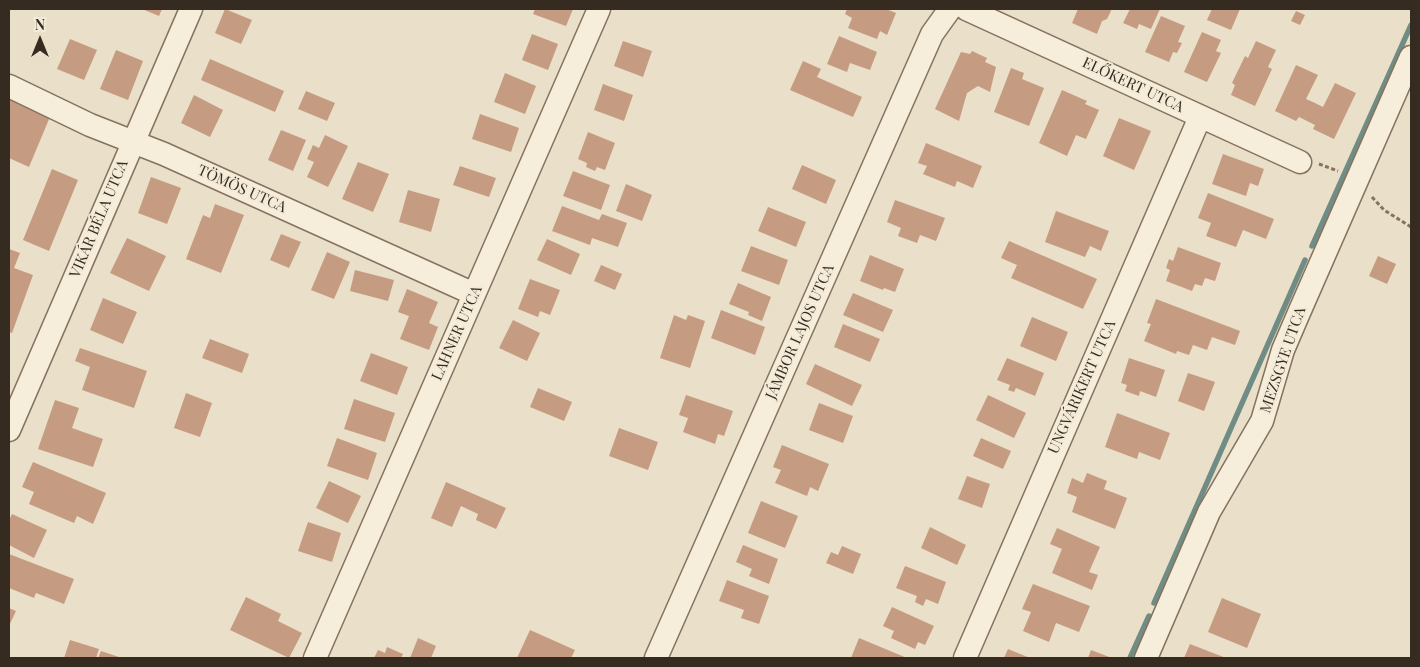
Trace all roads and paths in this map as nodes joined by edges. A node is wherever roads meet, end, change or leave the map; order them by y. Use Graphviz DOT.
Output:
graph roads {
  1 [pos="191,9"];
  2 [pos="599,9"];
  3 [pos="950,9"];
  4 [pos="966,9"];
  5 [pos="1411,58"];
  6 [pos="9,86"];
  7 [pos="1200,117"];
  8 [pos="132,142"];
  9 [pos="1300,162"];
  10 [pos="1358,181"];
  11 [pos="1411,227"];
  12 [pos="474,294"];
  13 [pos="9,430"];
  14 [pos="315,658"];
  15 [pos="656,658"];
  16 [pos="965,658"];
  17 [pos="1146,658"];
  1 -- 8 [label="street, VIKÁR BÉLA UTCA"];
  2 -- 12 [label="street, LAHNER UTCA"];
  3 -- 15 [label="street, JÁMBOR LAJOS UTCA"];
  4 -- 7 [label="street, ELŐKERT UTCA"];
  5 -- 10 [label="street, MEZSGYE UTCA"];
  6 -- 8 [label="street, TÖMÖS UTCA"];
  7 -- 9 [label="street, ELŐKERT UTCA"];
  7 -- 16 [label="street, UNGVÁRIKERT UTCA"];
  8 -- 12 [label="street, TÖMÖS UTCA"];
  8 -- 13 [label="street, VIKÁR BÉLA UTCA"];
  10 -- 11 [label="path"];
  10 -- 17 [label="street, MEZSGYE UTCA"];
  12 -- 14 [label="street, LAHNER UTCA"];
}
